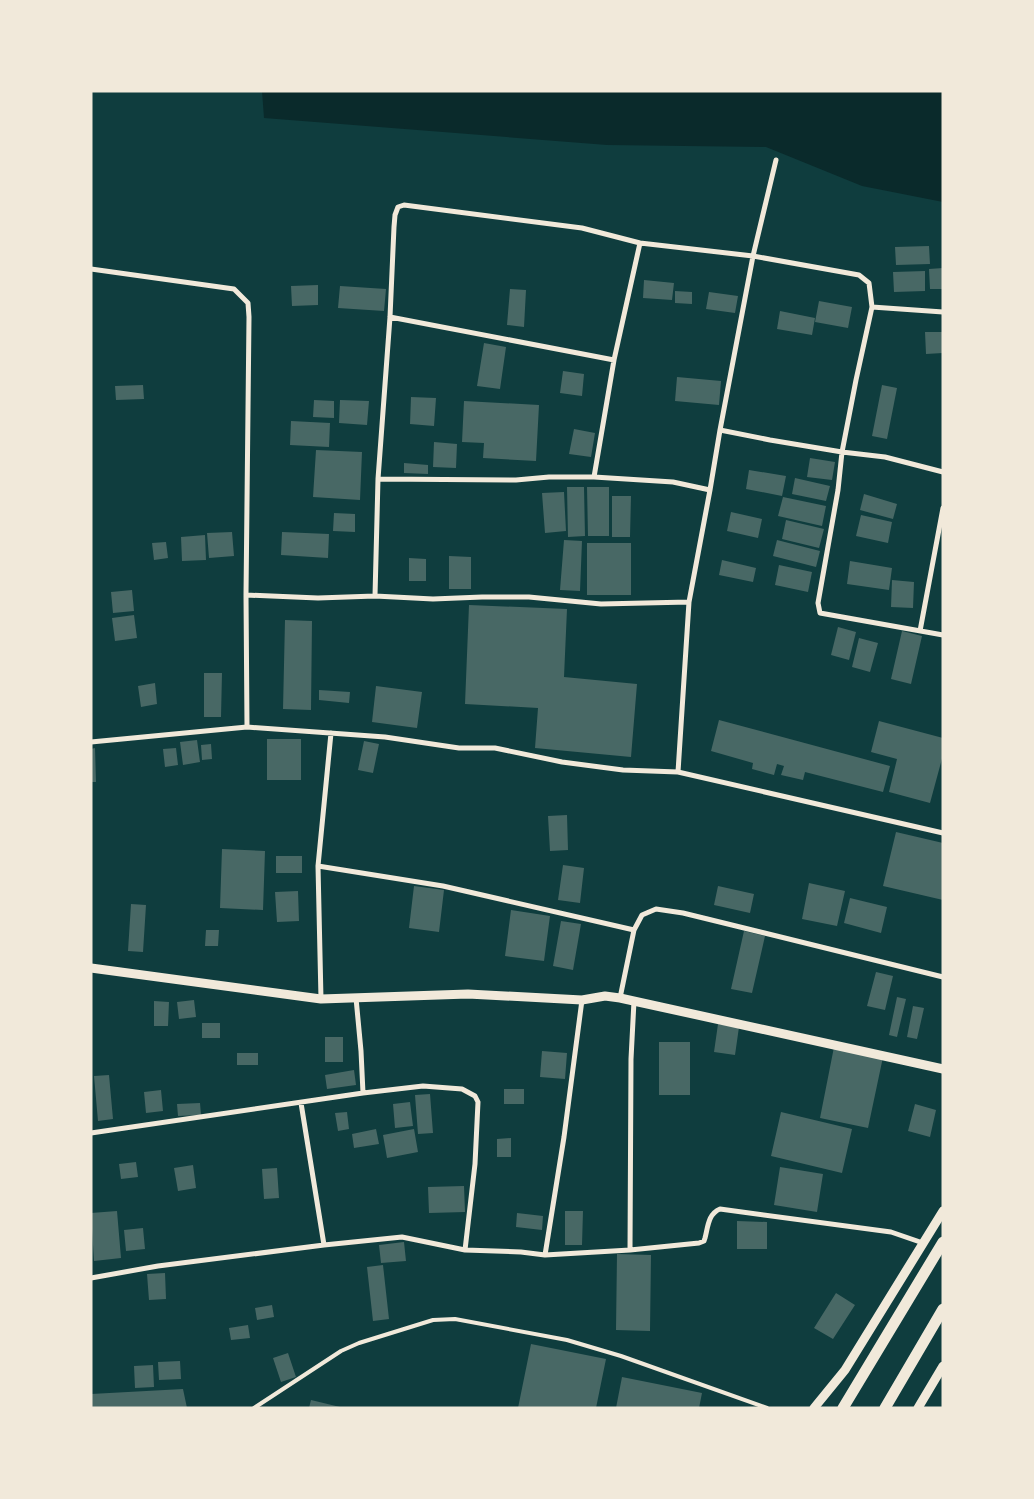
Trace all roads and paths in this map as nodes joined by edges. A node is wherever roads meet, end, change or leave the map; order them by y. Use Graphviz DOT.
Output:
graph roads {
  1 [pos="776,160"];
  2 [pos="640,243"];
  3 [pos="753,256"];
  4 [pos="91,268"];
  5 [pos="872,307"];
  6 [pos="943,312"];
  7 [pos="390,317"];
  8 [pos="614,360"];
  9 [pos="720,430"];
  10 [pos="842,452"];
  11 [pos="943,472"];
  12 [pos="594,477"];
  13 [pos="378,479"];
  14 [pos="710,490"];
  15 [pos="943,508"];
  16 [pos="246,595"];
  17 [pos="375,596"];
  18 [pos="689,602"];
  19 [pos="920,631"];
  20 [pos="943,635"];
  21 [pos="248,727"];
  22 [pos="331,733"];
  23 [pos="91,742"];
  24 [pos="678,772"];
  25 [pos="943,834"];
  26 [pos="318,866"];
  27 [pos="634,930"];
  28 [pos="91,968"];
  29 [pos="943,977"];
  30 [pos="356,998"];
  31 [pos="620,998"];
  32 [pos="321,999"];
  33 [pos="582,1000"];
  34 [pos="634,1000"];
  35 [pos="943,1069"];
  36 [pos="363,1093"];
  37 [pos="301,1103"];
  38 [pos="91,1133"];
  39 [pos="943,1211"];
  40 [pos="923,1242"];
  41 [pos="943,1242"];
  42 [pos="324,1245"];
  43 [pos="465,1250"];
  44 [pos="630,1250"];
  45 [pos="545,1255"];
  46 [pos="91,1278"];
  47 [pos="943,1308"];
  48 [pos="943,1366"];
  49 [pos="940,1378"];
  50 [pos="254,1408"];
  51 [pos="767,1408"];
  52 [pos="814,1408"];
  53 [pos="843,1408"];
  54 [pos="885,1408"];
  55 [pos="918,1408"];
  1 -- 3 [label="street"];
  2 -- 3 [label="street"];
  2 -- 7 [label="street"];
  2 -- 8 [label="street"];
  3 -- 5 [label="street"];
  3 -- 9 [label="street"];
  4 -- 16 [label="street"];
  5 -- 6 [label="street"];
  5 -- 10 [label="street"];
  7 -- 8 [label="street"];
  7 -- 13 [label="street"];
  8 -- 12 [label="street"];
  9 -- 10 [label="street"];
  9 -- 14 [label="street"];
  10 -- 11 [label="street"];
  10 -- 19 [label="street"];
  12 -- 13 [label="street"];
  12 -- 14 [label="street"];
  13 -- 17 [label="street"];
  14 -- 18 [label="street"];
  15 -- 19 [label="street"];
  16 -- 17 [label="street"];
  16 -- 21 [label="street"];
  17 -- 18 [label="street"];
  18 -- 24 [label="street"];
  19 -- 20 [label="street"];
  21 -- 22 [label="street"];
  21 -- 23 [label="street"];
  22 -- 24 [label="street"];
  22 -- 26 [label="street"];
  24 -- 25 [label="street"];
  26 -- 27 [label="street"];
  26 -- 32 [label="street"];
  27 -- 29 [label="street"];
  27 -- 31 [label="street"];
  28 -- 32 [label="street"];
  30 -- 32 [label="street"];
  30 -- 33 [label="street"];
  30 -- 36 [label="street"];
  31 -- 33 [label="street"];
  31 -- 34 [label="street"];
  33 -- 45 [label="street"];
  34 -- 35 [label="street"];
  34 -- 44 [label="street"];
  36 -- 37 [label="street"];
  36 -- 43 [label="street"];
  37 -- 38 [label="street"];
  37 -- 42 [label="street"];
  39 -- 40 [label="street"];
  40 -- 44 [label="street"];
  40 -- 52 [label="street"];
  41 -- 53 [label="highway"];
  42 -- 43 [label="street"];
  42 -- 46 [label="street"];
  43 -- 45 [label="street"];
  44 -- 45 [label="street"];
  47 -- 54 [label="highway"];
  48 -- 49 [label="street"];
  49 -- 55 [label="street"];
  50 -- 51 [label="lane"];
}
